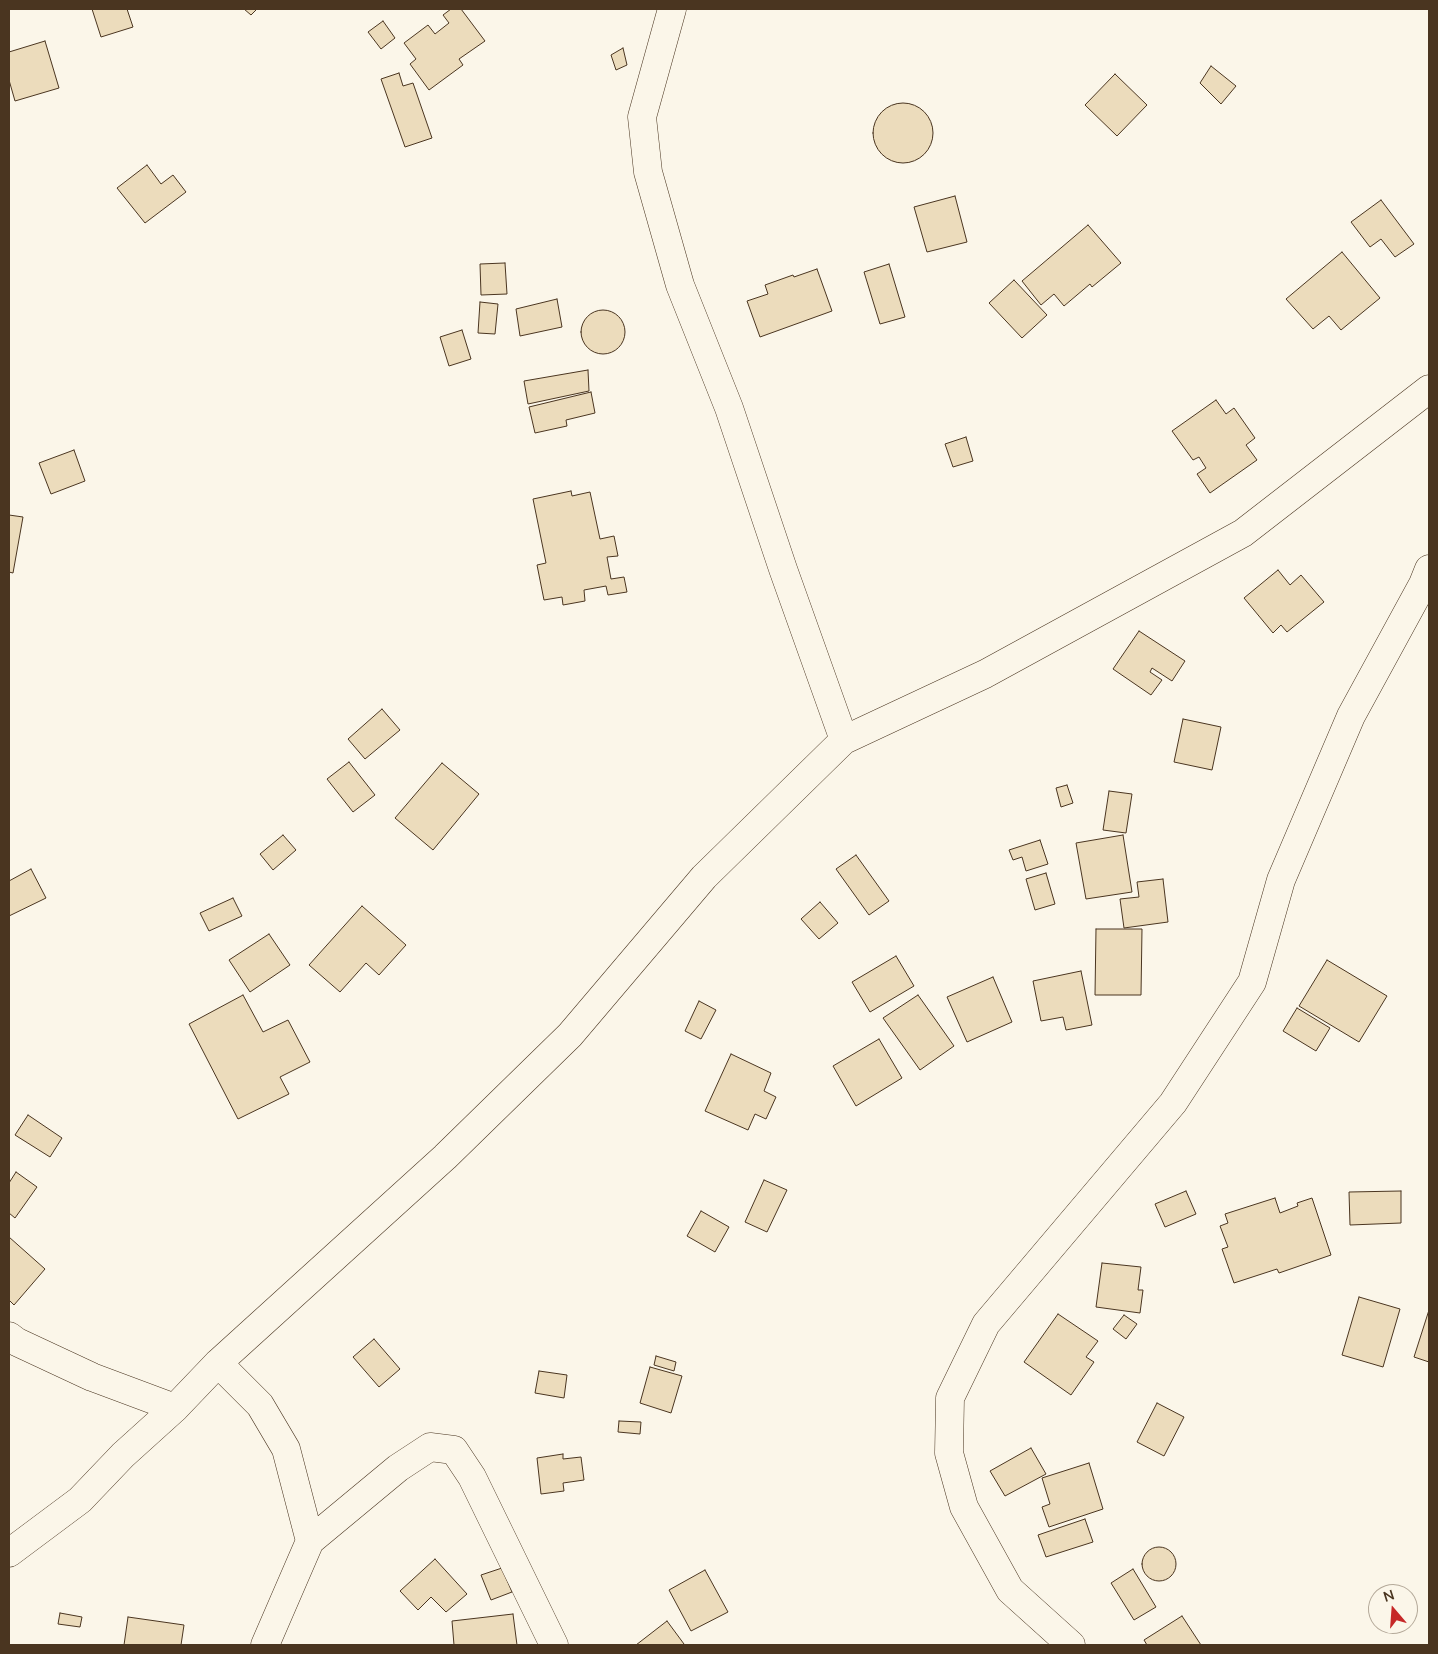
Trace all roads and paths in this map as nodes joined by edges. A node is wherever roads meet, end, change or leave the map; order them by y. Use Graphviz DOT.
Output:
graph roads {
  1 [pos="672,9"];
  2 [pos="1429,389"];
  3 [pos="1429,569"];
  4 [pos="844,740"];
  5 [pos="9,1336"];
  6 [pos="218,1363"];
  7 [pos="175,1408"];
  8 [pos="310,1541"];
  9 [pos="9,1553"];
  10 [pos="265,1645"];
  11 [pos="554,1645"];
  12 [pos="1071,1645"];
  1 -- 4 [label="street"];
  2 -- 4 [label="street"];
  3 -- 12 [label="street"];
  4 -- 6 [label="street"];
  5 -- 7 [label="street"];
  6 -- 7 [label="street"];
  6 -- 8 [label="street"];
  7 -- 9 [label="street"];
  8 -- 10 [label="street"];
  8 -- 11 [label="street"];
}
